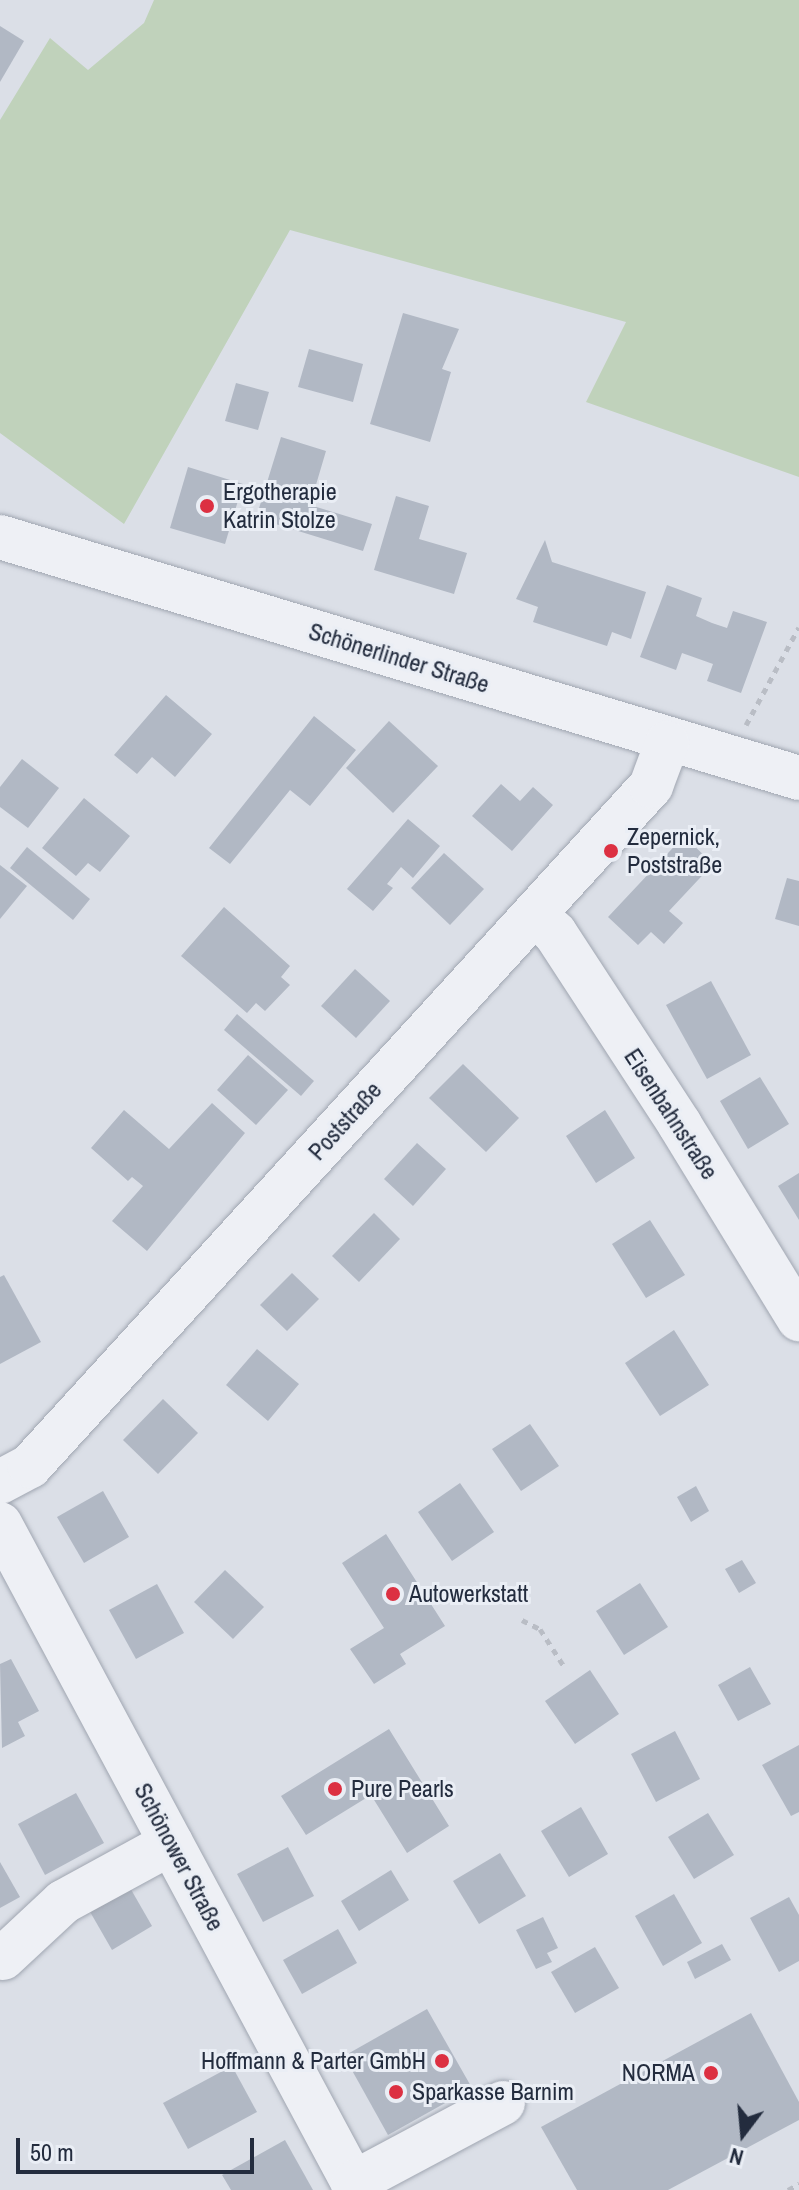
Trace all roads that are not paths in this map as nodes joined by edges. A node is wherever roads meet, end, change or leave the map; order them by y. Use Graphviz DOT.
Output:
graph roads {
  1 [pos="0,537"];
  2 [pos="667,743"];
  3 [pos="799,778"];
  4 [pos="535,914"];
  5 [pos="799,1319"];
  6 [pos="0,1482"];
  7 [pos="0,1524"];
  8 [pos="171,1843"];
  9 [pos="3,1958"];
  10 [pos="503,2103"];
  11 [pos="355,2186"];
  1 -- 2 [label="street, Schönerlinder Straße"];
  2 -- 3 [label="street, Schönerlinder Straße"];
  2 -- 4 [label="street, Poststraße"];
  4 -- 5 [label="street, Eisenbahnstraße"];
  4 -- 6 [label="street, Poststraße"];
  7 -- 8 [label="street, Schönower Straße"];
  8 -- 9 [label="street"];
  8 -- 11 [label="street, Schönower Straße"];
  10 -- 11 [label="street"];
}
